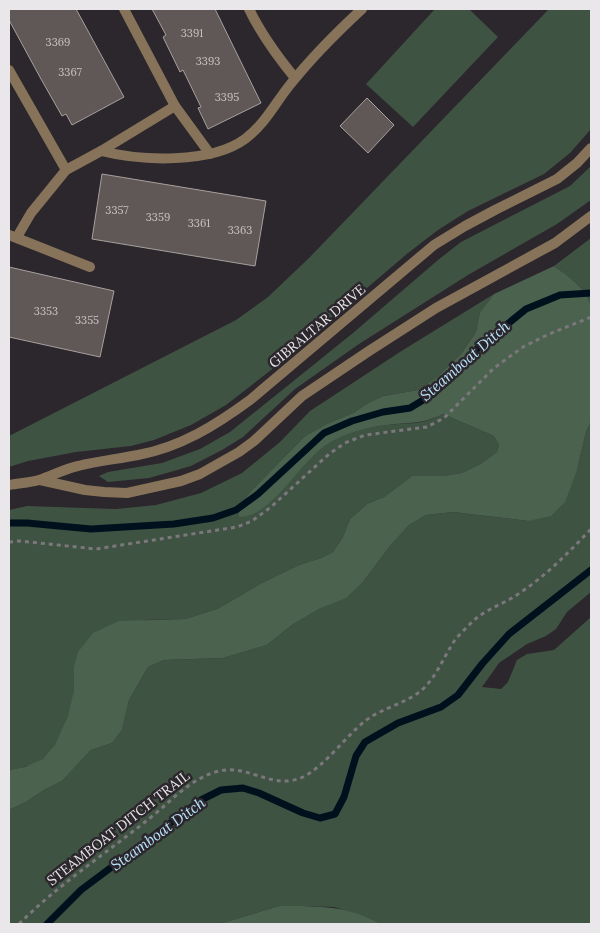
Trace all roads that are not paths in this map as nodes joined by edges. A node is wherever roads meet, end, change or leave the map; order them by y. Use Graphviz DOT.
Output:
graph roads {
  1 [pos="124,9"];
  2 [pos="249,9"];
  3 [pos="362,9"];
  4 [pos="9,70"];
  5 [pos="295,78"];
  6 [pos="175,106"];
  7 [pos="591,148"];
  8 [pos="101,152"];
  9 [pos="210,154"];
  10 [pos="66,170"];
  11 [pos="591,216"];
  12 [pos="13,236"];
  13 [pos="90,267"];
  14 [pos="40,480"];
  15 [pos="9,485"];
  1 -- 6 [label="street"];
  2 -- 5 [label="street"];
  3 -- 5 [label="street"];
  4 -- 10 [label="street"];
  5 -- 9 [label="street"];
  6 -- 8 [label="street"];
  6 -- 9 [label="street"];
  7 -- 14 [label="street, GIBRALTAR DRIVE"];
  8 -- 9 [label="street"];
  8 -- 10 [label="street"];
  10 -- 12 [label="street"];
  11 -- 14 [label="street, GIBRALTAR DRIVE"];
  12 -- 13 [label="street"];
  14 -- 15 [label="street, GIBRALTAR DRIVE"];
}
